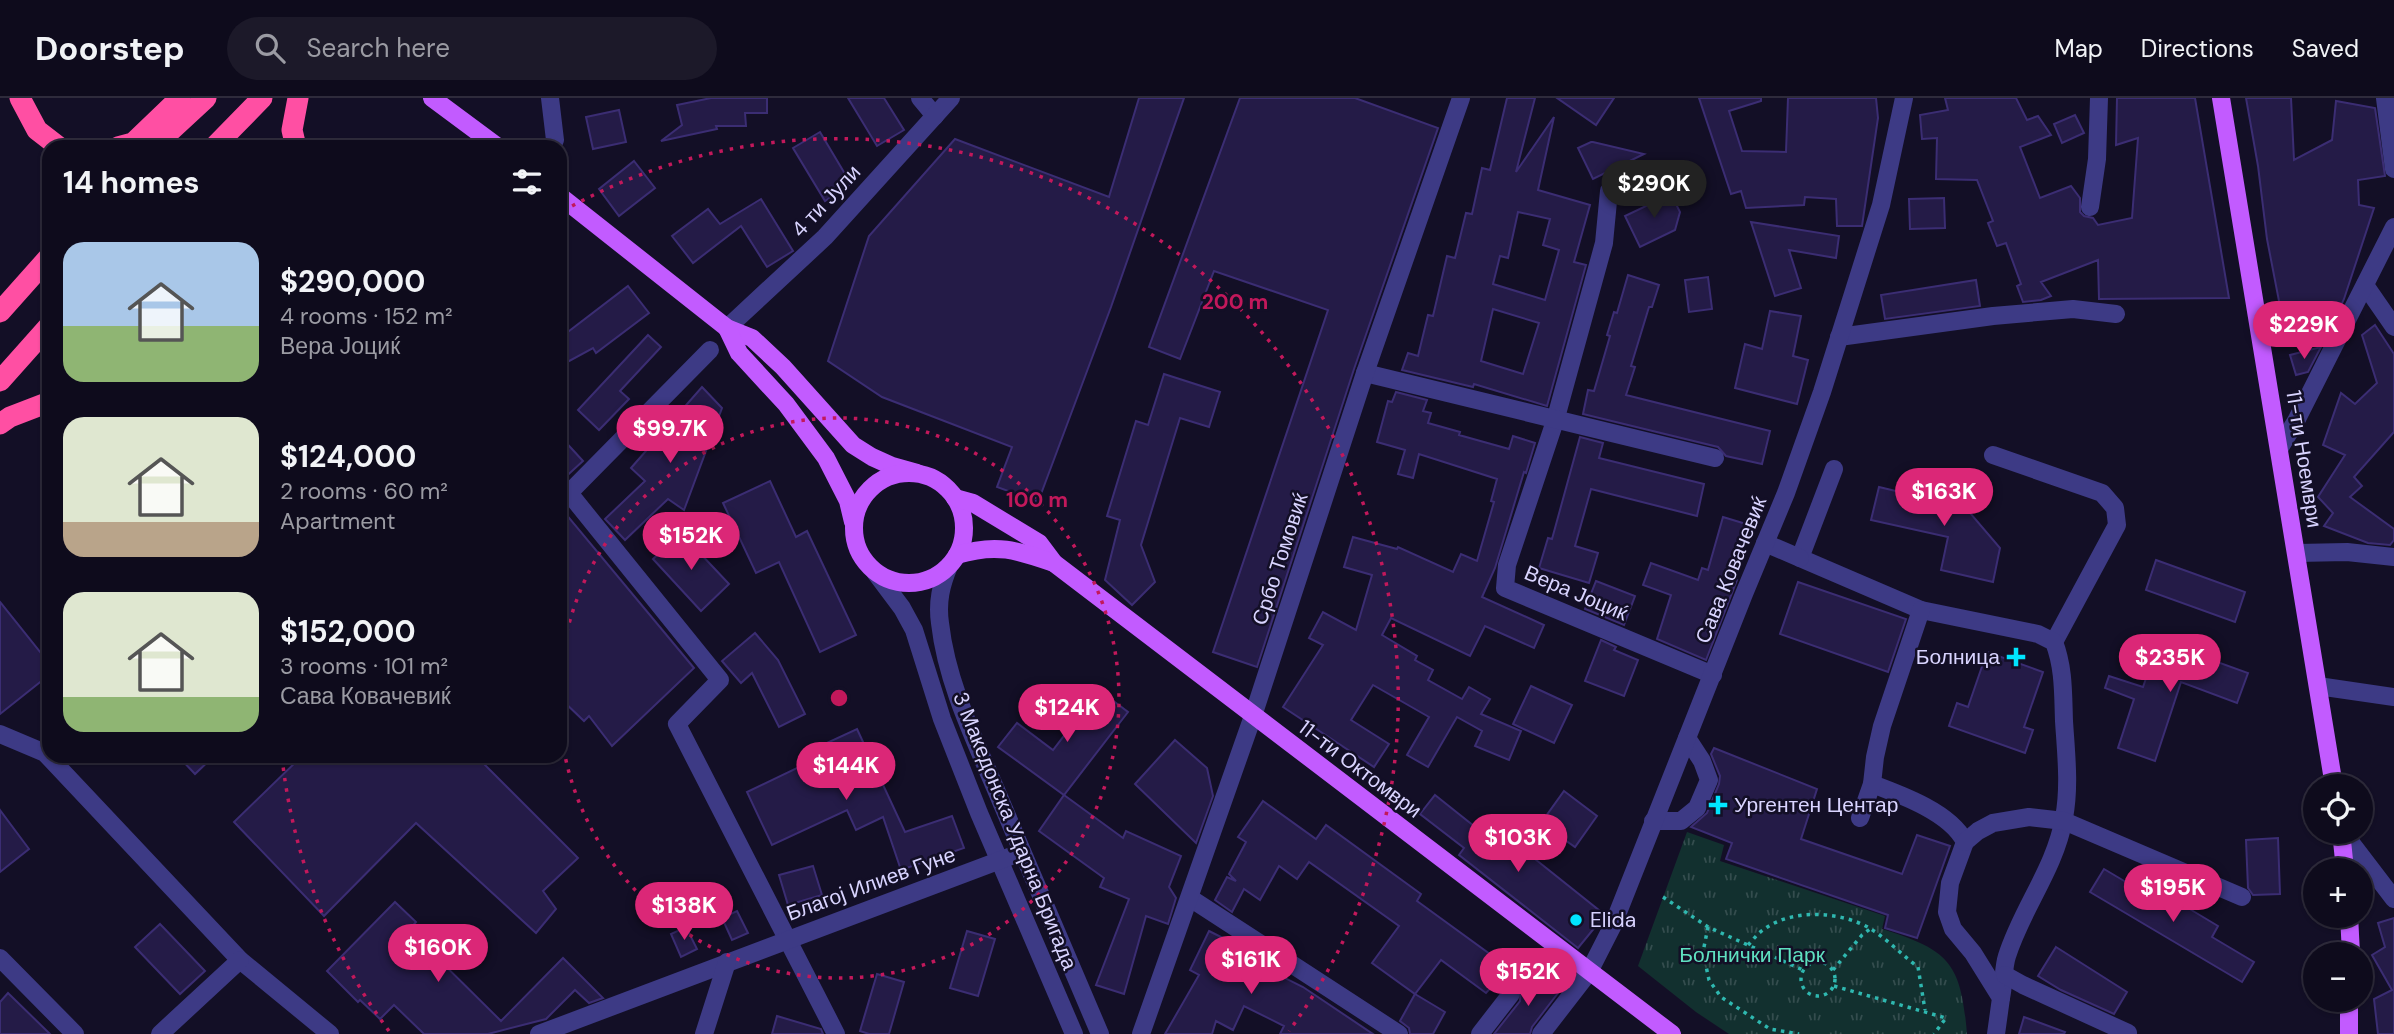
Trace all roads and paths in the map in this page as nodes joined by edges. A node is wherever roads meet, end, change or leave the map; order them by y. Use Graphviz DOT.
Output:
graph roads {
  1 [pos="20,98"];
  2 [pos="180,98"];
  3 [pos="206,98"];
  4 [pos="262,98"];
  5 [pos="298,98"];
  6 [pos="432,98"];
  7 [pos="551,98"];
  8 [pos="920,98"];
  9 [pos="951,98"];
  10 [pos="1461,98"];
  11 [pos="1904,98"];
  12 [pos="2099,98"];
  13 [pos="2221,98"];
  14 [pos="2385,98"];
  15 [pos="935,116"];
  16 [pos="50,140"];
  17 [pos="136,140"];
  18 [pos="161,140"];
  19 [pos="221,140"];
  20 [pos="294,140"];
  21 [pos="489,140"];
  22 [pos="555,140"];
  23 [pos="2394,169"];
  24 [pos="1609,191"];
  25 [pos="567,202"];
  26 [pos="2090,206"];
  27 [pos="2394,227"];
  28 [pos="42,265"];
  29 [pos="2365,285"];
  30 [pos="0,312"];
  31 [pos="2116,314"];
  32 [pos="2394,327"];
  33 [pos="727,328"];
  34 [pos="42,334"];
  35 [pos="1839,337"];
  36 [pos="710,350"];
  37 [pos="1365,373"];
  38 [pos="0,382"];
  39 [pos="42,405"];
  40 [pos="1555,421"];
  41 [pos="0,424"];
  42 [pos="2279,449"];
  43 [pos="1993,455"];
  44 [pos="1715,458"];
  45 [pos="1834,469"];
  46 [pos="917,473"];
  47 [pos="955,498"];
  48 [pos="853,525"];
  49 [pos="1765,543"];
  50 [pos="2297,553"];
  51 [pos="2394,557"];
  52 [pos="1800,558"];
  53 [pos="953,560"];
  54 [pos="1054,563"];
  55 [pos="875,572"];
  56 [pos="1921,610"];
  57 [pos="2054,642"];
  58 [pos="1713,675"];
  59 [pos="2318,686"];
  60 [pos="2394,696"];
  61 [pos="1253,716"];
  62 [pos="0,734"];
  63 [pos="1687,738"];
  64 [pos="42,751"];
  65 [pos="55,763"];
  66 [pos="2332,774"];
  67 [pos="1872,785"];
  68 [pos="1860,818"];
  69 [pos="1653,821"];
  70 [pos="2064,821"];
  71 [pos="1965,842"];
  72 [pos="2352,844"];
  73 [pos="1022,852"];
  74 [pos="1000,862"];
  75 [pos="1663,897"];
  76 [pos="2242,897"];
  77 [pos="1189,898"];
  78 [pos="2394,899"];
  79 [pos="1708,927"];
  80 [pos="1870,929"];
  81 [pos="786,940"];
  82 [pos="1748,945"];
  83 [pos="0,958"];
  84 [pos="240,960"];
  85 [pos="727,962"];
  86 [pos="1803,970"];
  87 [pos="1833,970"];
  88 [pos="1589,972"];
  89 [pos="2005,975"];
  90 [pos="1834,986"];
  91 [pos="1511,994"];
  92 [pos="2001,998"];
  93 [pos="1925,1010"];
  94 [pos="2348,1012"];
  95 [pos="2347,1032"];
  96 [pos="2128,1033"];
  97 [pos="75,1034"];
  98 [pos="160,1034"];
  99 [pos="330,1034"];
  100 [pos="539,1034"];
  101 [pos="704,1034"];
  102 [pos="836,1034"];
  103 [pos="1074,1034"];
  104 [pos="1100,1034"];
  105 [pos="1141,1034"];
  106 [pos="1399,1034"];
  107 [pos="1480,1034"];
  108 [pos="1541,1034"];
  109 [pos="1672,1034"];
  110 [pos="1799,1034"];
  111 [pos="1934,1034"];
  112 [pos="1996,1034"];
  1 -- 16 [label="highway"];
  2 -- 17 [label="highway"];
  3 -- 18 [label="highway"];
  4 -- 19 [label="highway"];
  5 -- 20 [label="highway"];
  6 -- 21 [label="main road"];
  7 -- 22 [label="street"];
  8 -- 15 [label="street"];
  9 -- 15 [label="street, 4 ти Јули"];
  10 -- 37 [label="street, Србо Томовиќ"];
  11 -- 35 [label="street, Сава Ковачевиќ"];
  12 -- 26 [label="street"];
  13 -- 42 [label="main road, 11-ти Ноември"];
  14 -- 23 [label="street"];
  15 -- 33 [label="street, 4 ти Јули"];
  24 -- 40 [label="street, Вера Јоциќ"];
  25 -- 33 [label="main road"];
  27 -- 29 [label="street"];
  28 -- 30 [label="highway"];
  29 -- 32 [label="street"];
  29 -- 42 [label="street"];
  31 -- 35 [label="street"];
  33 -- 46 [label="main road"];
  33 -- 48 [label="main road"];
  34 -- 38 [label="highway"];
  35 -- 49 [label="street, Сава Ковачевиќ"];
  36 -- 81 [label="street"];
  37 -- 40 [label="street"];
  37 -- 61 [label="street, Србо Томовиќ"];
  39 -- 41 [label="highway"];
  40 -- 44 [label="street"];
  40 -- 58 [label="street, Вера Јоциќ"];
  42 -- 50 [label="main road, 11-ти Ноември"];
  43 -- 57 [label="street"];
  45 -- 52 [label="street"];
  46 -- 47 [label="main road"];
  46 -- 48 [label="main road"];
  47 -- 53 [label="main road"];
  47 -- 54 [label="main road"];
  48 -- 55 [label="main road"];
  49 -- 52 [label="street"];
  49 -- 58 [label="street, Сава Ковачевиќ"];
  50 -- 51 [label="street"];
  50 -- 59 [label="main road, 11-ти Ноември"];
  52 -- 56 [label="street"];
  53 -- 54 [label="main road"];
  53 -- 55 [label="main road"];
  53 -- 73 [label="street, 3 Македонска Ударна Бригада"];
  54 -- 61 [label="main road, 11-ти Октомври"];
  55 -- 74 [label="street, 3 Македонска Ударна Бригада"];
  56 -- 57 [label="street"];
  56 -- 67 [label="street"];
  57 -- 70 [label="street"];
  58 -- 63 [label="street, Сава Ковачевиќ"];
  59 -- 60 [label="street"];
  59 -- 66 [label="main road, 11-ти Ноември"];
  61 -- 77 [label="street, Србо Томовиќ"];
  61 -- 88 [label="main road, 11-ти Октомври"];
  62 -- 64 [label="street"];
  63 -- 69 [label="street, Сава Ковачевиќ"];
  63 -- 69 [label="street"];
  65 -- 84 [label="street"];
  67 -- 68 [label="street"];
  67 -- 71 [label="street"];
  69 -- 88 [label="street, Сава Ковачевиќ"];
  70 -- 71 [label="street"];
  70 -- 76 [label="street"];
  70 -- 89 [label="street"];
  71 -- 92 [label="street"];
  72 -- 78 [label="street"];
  73 -- 74 [label="street, Благој Илиев Гуне"];
  73 -- 104 [label="street, 3 Македонска Ударна Бригада"];
  74 -- 81 [label="street, Благој Илиев Гуне"];
  74 -- 103 [label="street, 3 Македонска Ударна Бригада"];
  75 -- 79 [label="path"];
  77 -- 105 [label="street, Србо Томовиќ"];
  77 -- 106 [label="street"];
  79 -- 82 [label="path"];
  79 -- 110 [label="path"];
  80 -- 82 [label="path"];
  80 -- 87 [label="path"];
  80 -- 93 [label="path"];
  81 -- 85 [label="street, Благој Илиев Гуне"];
  81 -- 102 [label="street"];
  82 -- 86 [label="path"];
  83 -- 97 [label="street"];
  84 -- 98 [label="street"];
  84 -- 99 [label="street"];
  85 -- 100 [label="street, Благој Илиев Гуне"];
  85 -- 101 [label="street"];
  86 -- 87 [label="path"];
  86 -- 90 [label="path"];
  87 -- 90 [label="path"];
  88 -- 108 [label="street, Сава Ковачевиќ"];
  88 -- 109 [label="main road, 11-ти Октомври"];
  89 -- 92 [label="street"];
  89 -- 96 [label="street"];
  90 -- 93 [label="path"];
  91 -- 107 [label="street"];
  92 -- 112 [label="street"];
  93 -- 111 [label="path"];
  94 -- 95 [label="main road"];
}
